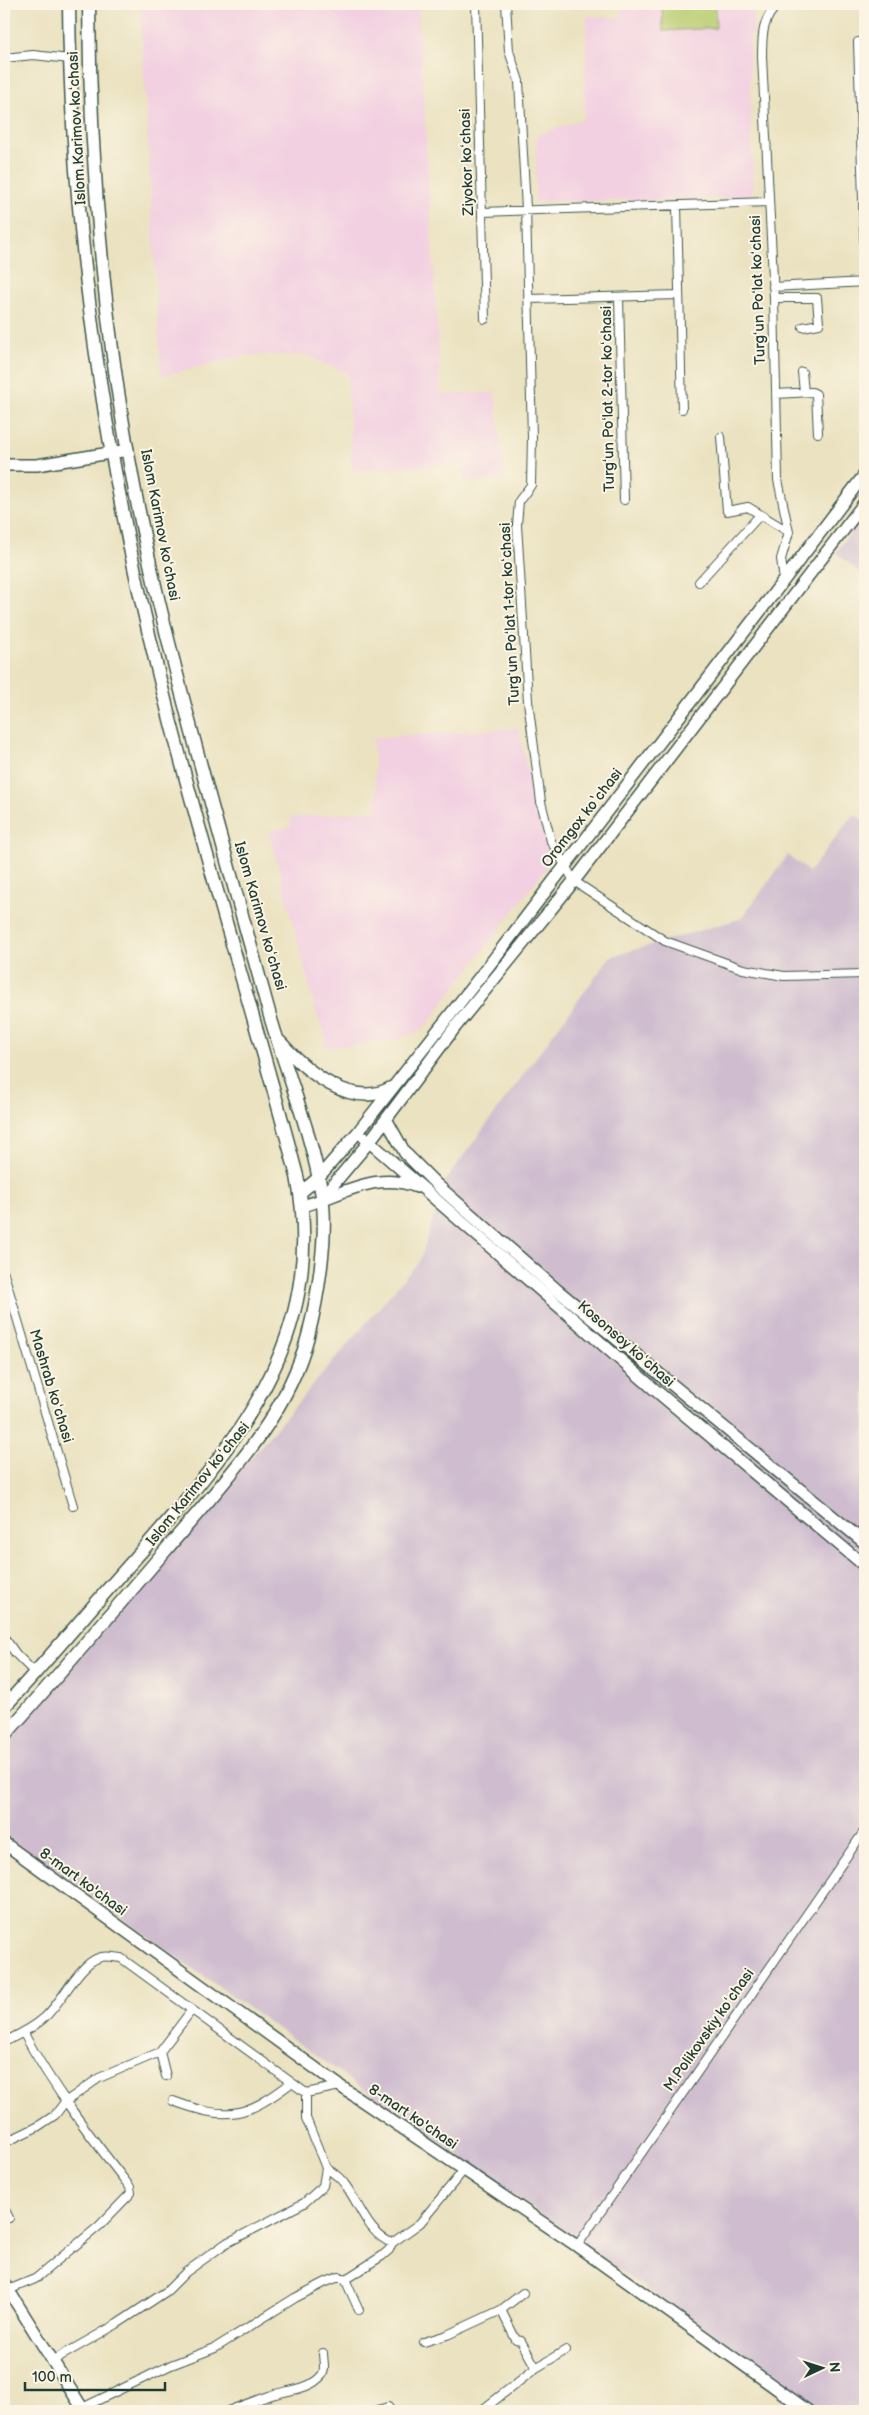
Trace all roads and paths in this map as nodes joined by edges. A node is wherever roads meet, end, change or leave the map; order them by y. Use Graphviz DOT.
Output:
graph roads {
  1 [pos="69,4"];
  2 [pos="88,4"];
  3 [pos="476,4"];
  4 [pos="506,4"];
  5 [pos="779,4"];
  6 [pos="858,42"];
  7 [pos="4,58"];
  8 [pos="70,59"];
  9 [pos="768,202"];
  10 [pos="678,206"];
  11 [pos="526,209"];
  12 [pos="483,212"];
  13 [pos="865,262"];
  14 [pos="865,282"];
  15 [pos="773,287"];
  16 [pos="679,295"];
  17 [pos="619,297"];
  18 [pos="774,298"];
  19 [pos="528,299"];
  20 [pos="486,319"];
  21 [pos="803,327"];
  22 [pos="802,372"];
  23 [pos="804,392"];
  24 [pos="776,394"];
  25 [pos="682,409"];
  26 [pos="818,433"];
  27 [pos="721,437"];
  28 [pos="128,450"];
  29 [pos="111,454"];
  30 [pos="4,465"];
  31 [pos="865,474"];
  32 [pos="853,490"];
  33 [pos="624,500"];
  34 [pos="865,501"];
  35 [pos="760,515"];
  36 [pos="789,532"];
  37 [pos="784,580"];
  38 [pos="699,582"];
  39 [pos="564,865"];
  40 [pos="574,880"];
  41 [pos="865,974"];
  42 [pos="276,1038"];
  43 [pos="391,1088"];
  44 [pos="386,1119"];
  45 [pos="358,1132"];
  46 [pos="369,1142"];
  47 [pos="318,1178"];
  48 [pos="423,1190"];
  49 [pos="322,1198"];
  50 [pos="301,1199"];
  51 [pos="4,1274"];
  52 [pos="73,1506"];
  53 [pos="865,1543"];
  54 [pos="865,1566"];
  55 [pos="4,1637"];
  56 [pos="35,1673"];
  57 [pos="4,1707"];
  58 [pos="4,1736"];
  59 [pos="865,1830"];
  60 [pos="4,1843"];
  61 [pos="192,2011"];
  62 [pos="24,2032"];
  63 [pos="4,2042"];
  64 [pos="160,2052"];
  65 [pos="166,2076"];
  66 [pos="291,2083"];
  67 [pos="340,2086"];
  68 [pos="306,2093"];
  69 [pos="173,2101"];
  70 [pos="64,2102"];
  71 [pos="4,2143"];
  72 [pos="326,2168"];
  73 [pos="464,2170"];
  74 [pos="4,2208"];
  75 [pos="9,2218"];
  76 [pos="392,2243"];
  77 [pos="577,2246"];
  78 [pos="344,2279"];
  79 [pos="6,2286"];
  80 [pos="523,2293"];
  81 [pos="358,2310"];
  82 [pos="501,2310"];
  83 [pos="424,2342"];
  84 [pos="566,2350"];
  85 [pos="323,2353"];
  86 [pos="52,2361"];
  87 [pos="536,2368"];
  88 [pos="83,2410"];
  89 [pos="228,2411"];
  90 [pos="375,2411"];
  91 [pos="391,2411"];
  92 [pos="482,2411"];
  93 [pos="808,2411"];
  1 -- 8 [label="main road, Islom Karimov koʻchasi"];
  2 -- 28 [label="main road, Islom Karimov koʻchasi"];
  3 -- 12 [label="street, Ziyokor koʻchasi"];
  4 -- 11 [label="street, Turgʻun Poʻlat 1-tor koʻchasi"];
  5 -- 9 [label="street, Turgʻun Poʻlat koʻchasi"];
  6 -- 13 [label="street"];
  7 -- 8 [label="street"];
  8 -- 29 [label="main road, Islom Karimov koʻchasi"];
  9 -- 10 [label="street"];
  9 -- 15 [label="street, Turgʻun Poʻlat koʻchasi"];
  10 -- 11 [label="street"];
  10 -- 16 [label="street"];
  11 -- 12 [label="street"];
  11 -- 19 [label="street, Turgʻun Poʻlat 1-tor koʻchasi"];
  12 -- 20 [label="street, Ziyokor koʻchasi"];
  14 -- 15 [label="street"];
  15 -- 18 [label="street, Turgʻun Poʻlat koʻchasi"];
  16 -- 17 [label="street"];
  16 -- 25 [label="street"];
  17 -- 19 [label="street"];
  17 -- 33 [label="street, Turgʻun Poʻlat 2-tor koʻchasi"];
  18 -- 21 [label="street"];
  18 -- 24 [label="street, Turgʻun Poʻlat koʻchasi"];
  19 -- 39 [label="street, Turgʻun Poʻlat 1-tor koʻchasi"];
  22 -- 23 [label="street"];
  23 -- 24 [label="street"];
  23 -- 26 [label="street"];
  24 -- 36 [label="street, Turgʻun Poʻlat koʻchasi"];
  27 -- 35 [label="street"];
  28 -- 29 [label="street"];
  28 -- 42 [label="main road, Islom Karimov koʻchasi"];
  29 -- 30 [label="street"];
  29 -- 50 [label="main road, Islom Karimov koʻchasi"];
  31 -- 32 [label="street, Oromgox ko‘chasi"];
  32 -- 34 [label="street"];
  32 -- 37 [label="street, Oromgox ko‘chasi"];
  34 -- 40 [label="street, Oromgox ko‘chasi"];
  35 -- 36 [label="street"];
  35 -- 38 [label="street"];
  36 -- 37 [label="street, Turgʻun Poʻlat koʻchasi"];
  37 -- 39 [label="street, Oromgox ko‘chasi"];
  39 -- 40 [label="street, Turgʻun Poʻlat 1-tor koʻchasi"];
  39 -- 43 [label="street, Oromgox ko‘chasi"];
  40 -- 41 [label="street"];
  40 -- 44 [label="street, Oromgox ko‘chasi"];
  42 -- 43 [label="main road"];
  42 -- 47 [label="main road, Islom Karimov koʻchasi"];
  43 -- 45 [label="street, Oromgox ko‘chasi"];
  44 -- 46 [label="street, Oromgox ko‘chasi"];
  44 -- 53 [label="street, Kosonsoy koʻchasi"];
  45 -- 46 [label="street, Kosonsoy koʻchasi"];
  45 -- 47 [label="street, Oromgox ko‘chasi"];
  46 -- 48 [label="street, Kosonsoy koʻchasi"];
  46 -- 49 [label="street, Oromgox ko‘chasi"];
  47 -- 49 [label="main road, Islom Karimov koʻchasi"];
  47 -- 50 [label="street, Oromgox ko‘chasi"];
  48 -- 49 [label="street"];
  48 -- 54 [label="street, Kosonsoy koʻchasi"];
  49 -- 50 [label="street"];
  49 -- 58 [label="main road, Islom Karimov koʻchasi"];
  50 -- 56 [label="main road, Islom Karimov koʻchasi"];
  51 -- 52 [label="street, Mashrab koʻchasi"];
  55 -- 56 [label="street"];
  56 -- 57 [label="main road, Islom Karimov koʻchasi"];
  59 -- 77 [label="street, M.Polikovskiy koʻchasi"];
  60 -- 67 [label="street, 8-mart ko'chasi"];
  61 -- 62 [label="street"];
  61 -- 64 [label="street"];
  61 -- 66 [label="street"];
  62 -- 63 [label="street"];
  62 -- 70 [label="street"];
  64 -- 65 [label="street"];
  64 -- 70 [label="street"];
  66 -- 68 [label="street"];
  66 -- 69 [label="street"];
  67 -- 68 [label="street"];
  67 -- 73 [label="street, 8-mart ko'chasi"];
  68 -- 72 [label="street"];
  70 -- 71 [label="street"];
  70 -- 79 [label="street"];
  72 -- 76 [label="street"];
  72 -- 86 [label="street"];
  73 -- 76 [label="street"];
  73 -- 77 [label="street, 8-mart ko'chasi"];
  74 -- 75 [label="street"];
  76 -- 78 [label="street"];
  77 -- 93 [label="street, 8-mart ko'chasi"];
  78 -- 81 [label="street"];
  78 -- 88 [label="street"];
  79 -- 86 [label="street"];
  80 -- 82 [label="street"];
  82 -- 83 [label="street"];
  82 -- 87 [label="street"];
  84 -- 87 [label="street"];
  85 -- 89 [label="street"];
  86 -- 88 [label="street"];
  87 -- 92 [label="street"];
  90 -- 91 [label="street"];
}
